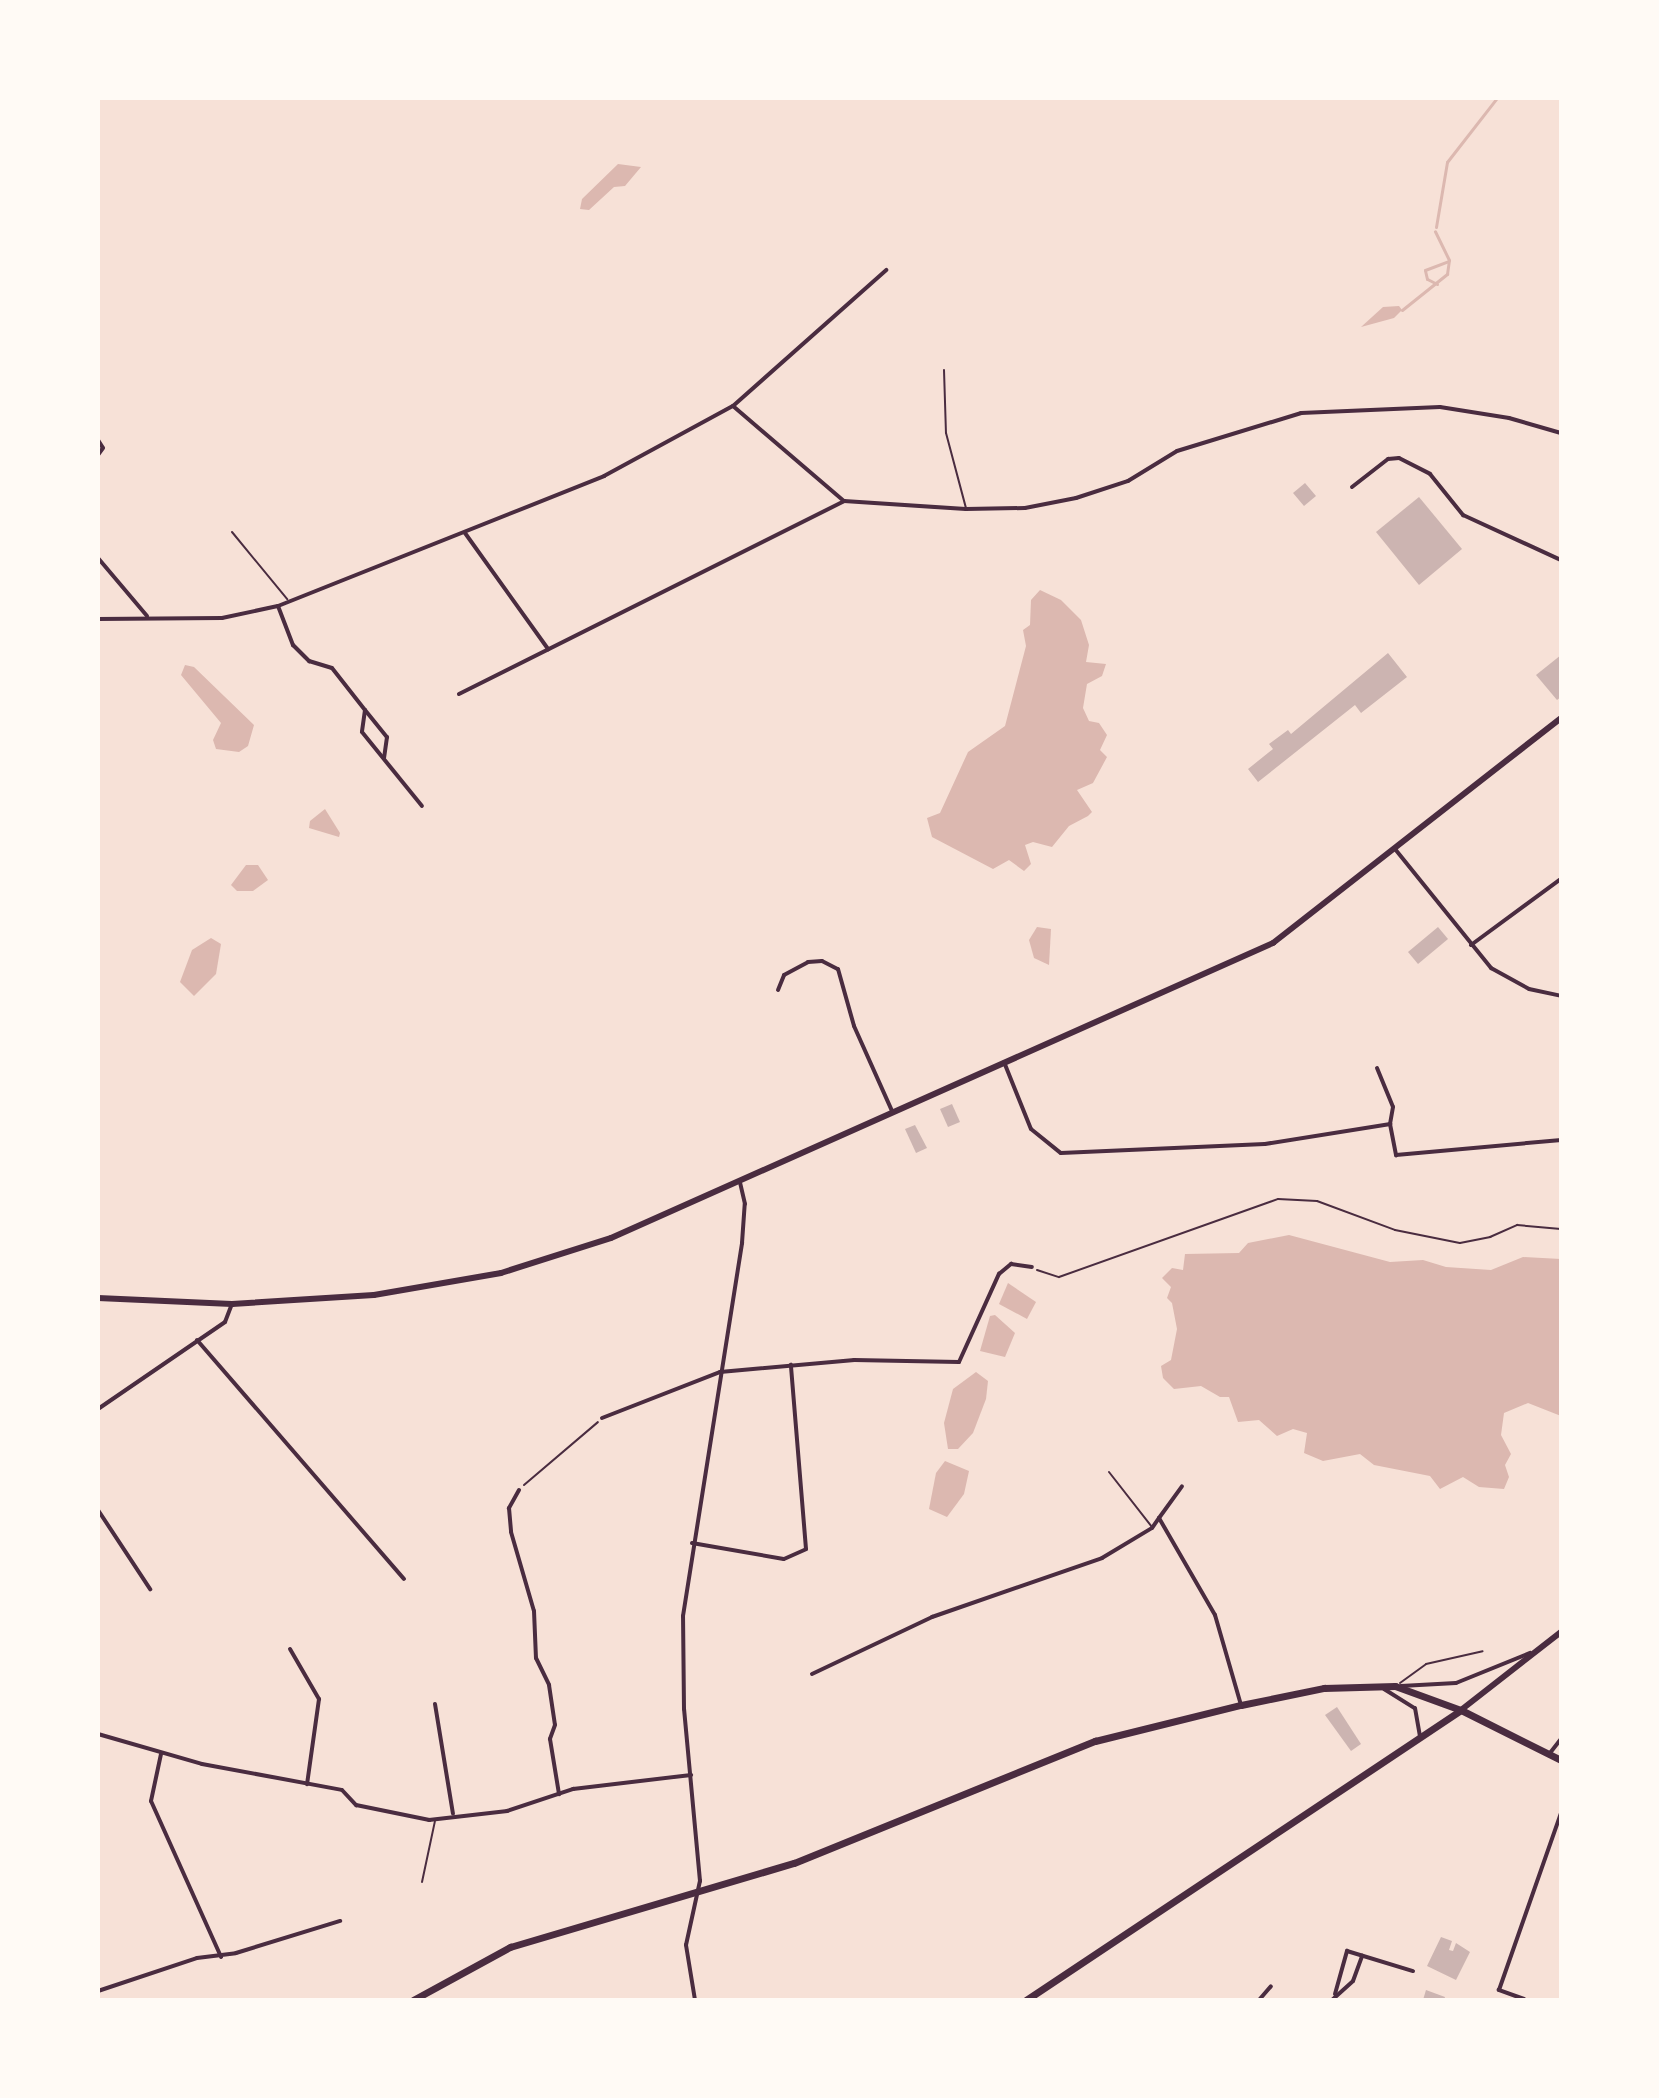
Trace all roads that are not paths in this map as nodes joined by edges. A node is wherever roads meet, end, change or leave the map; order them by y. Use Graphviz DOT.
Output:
graph roads {
  1 [pos="886,270"];
  2 [pos="944,370"];
  3 [pos="733,406"];
  4 [pos="1561,433"];
  5 [pos="98,440"];
  6 [pos="98,455"];
  7 [pos="1352,487"];
  8 [pos="844,501"];
  9 [pos="966,509"];
  10 [pos="232,532"];
  11 [pos="465,533"];
  12 [pos="98,558"];
  13 [pos="1561,560"];
  14 [pos="290,602"];
  15 [pos="278,606"];
  16 [pos="147,616"];
  17 [pos="98,619"];
  18 [pos="548,649"];
  19 [pos="459,694"];
  20 [pos="365,710"];
  21 [pos="1561,718"];
  22 [pos="384,758"];
  23 [pos="422,806"];
  24 [pos="1395,849"];
  25 [pos="1561,879"];
  26 [pos="1471,945"];
  27 [pos="778,990"];
  28 [pos="1561,996"];
  29 [pos="1004,1062"];
  30 [pos="1377,1068"];
  31 [pos="893,1112"];
  32 [pos="1390,1124"];
  33 [pos="1561,1140"];
  34 [pos="740,1182"];
  35 [pos="1032,1267"];
  36 [pos="98,1298"];
  37 [pos="232,1304"];
  38 [pos="197,1340"];
  39 [pos="791,1365"];
  40 [pos="720,1372"];
  41 [pos="98,1409"];
  42 [pos="602,1418"];
  43 [pos="1109,1472"];
  44 [pos="1182,1486"];
  45 [pos="519,1490"];
  46 [pos="98,1510"];
  47 [pos="1159,1518"];
  48 [pos="1152,1528"];
  49 [pos="692,1543"];
  50 [pos="404,1579"];
  51 [pos="150,1589"];
  52 [pos="1561,1632"];
  53 [pos="290,1649"];
  54 [pos="1540,1649"];
  55 [pos="1483,1651"];
  56 [pos="812,1674"];
  57 [pos="1374,1684"];
  58 [pos="1395,1686"];
  59 [pos="435,1704"];
  60 [pos="1241,1705"];
  61 [pos="1461,1710"];
  62 [pos="98,1734"];
  63 [pos="1420,1736"];
  64 [pos="1561,1739"];
  65 [pos="161,1754"];
  66 [pos="1549,1755"];
  67 [pos="1561,1760"];
  68 [pos="691,1775"];
  69 [pos="307,1784"];
  70 [pos="559,1794"];
  71 [pos="1561,1813"];
  72 [pos="453,1814"];
  73 [pos="435,1820"];
  74 [pos="422,1882"];
  75 [pos="699,1894"];
  76 [pos="340,1921"];
  77 [pos="1362,1956"];
  78 [pos="221,1957"];
  79 [pos="1413,1971"];
  80 [pos="1271,1986"];
  81 [pos="98,1991"];
  82 [pos="1335,1994"];
  83 [pos="1524,1999"];
  84 [pos="413,2000"];
  85 [pos="695,2000"];
  86 [pos="1028,2000"];
  87 [pos="1259,2000"];
  88 [pos="1332,2000"];
  1 -- 3 [label="street"];
  2 -- 9 [label="lane"];
  3 -- 8 [label="street"];
  3 -- 11 [label="street"];
  4 -- 9 [label="street"];
  5 -- 6 [label="street"];
  7 -- 13 [label="street"];
  8 -- 9 [label="street"];
  8 -- 18 [label="street"];
  10 -- 14 [label="lane"];
  11 -- 14 [label="street"];
  11 -- 18 [label="street"];
  12 -- 16 [label="street"];
  14 -- 15 [label="street"];
  15 -- 16 [label="street"];
  15 -- 20 [label="street"];
  16 -- 17 [label="street"];
  18 -- 19 [label="street"];
  20 -- 22 [label="street"];
  20 -- 22 [label="street"];
  21 -- 24 [label="street"];
  22 -- 23 [label="street"];
  24 -- 26 [label="street"];
  24 -- 29 [label="street"];
  25 -- 26 [label="street"];
  26 -- 28 [label="street"];
  27 -- 31 [label="street"];
  29 -- 31 [label="street"];
  29 -- 32 [label="street"];
  30 -- 32 [label="street"];
  31 -- 34 [label="street"];
  32 -- 33 [label="street"];
  34 -- 37 [label="street"];
  34 -- 40 [label="street"];
  35 -- 39 [label="street"];
  36 -- 37 [label="street"];
  37 -- 38 [label="street"];
  38 -- 41 [label="street"];
  38 -- 50 [label="street"];
  39 -- 40 [label="street"];
  39 -- 49 [label="street"];
  40 -- 42 [label="street"];
  40 -- 49 [label="street"];
  43 -- 48 [label="lane"];
  44 -- 47 [label="street"];
  45 -- 70 [label="street"];
  46 -- 51 [label="street"];
  47 -- 48 [label="street"];
  47 -- 60 [label="street"];
  48 -- 56 [label="street"];
  49 -- 68 [label="street"];
  52 -- 54 [label="street"];
  53 -- 69 [label="street"];
  54 -- 58 [label="street"];
  54 -- 61 [label="street"];
  55 -- 58 [label="lane"];
  57 -- 58 [label="main road"];
  57 -- 60 [label="main road"];
  57 -- 63 [label="street"];
  58 -- 61 [label="main road"];
  59 -- 72 [label="street"];
  60 -- 75 [label="main road"];
  61 -- 63 [label="main road"];
  61 -- 66 [label="main road"];
  62 -- 65 [label="street"];
  63 -- 86 [label="main road"];
  64 -- 66 [label="street"];
  65 -- 69 [label="street"];
  65 -- 78 [label="street"];
  66 -- 67 [label="main road"];
  68 -- 70 [label="street"];
  68 -- 75 [label="street"];
  69 -- 73 [label="street"];
  70 -- 72 [label="street"];
  71 -- 83 [label="street"];
  72 -- 73 [label="street"];
  73 -- 74 [label="lane"];
  75 -- 84 [label="main road"];
  75 -- 85 [label="street"];
  76 -- 78 [label="street"];
  77 -- 79 [label="street"];
  77 -- 82 [label="street"];
  77 -- 82 [label="street"];
  78 -- 81 [label="street"];
  80 -- 87 [label="street"];
  82 -- 88 [label="street"];
}
